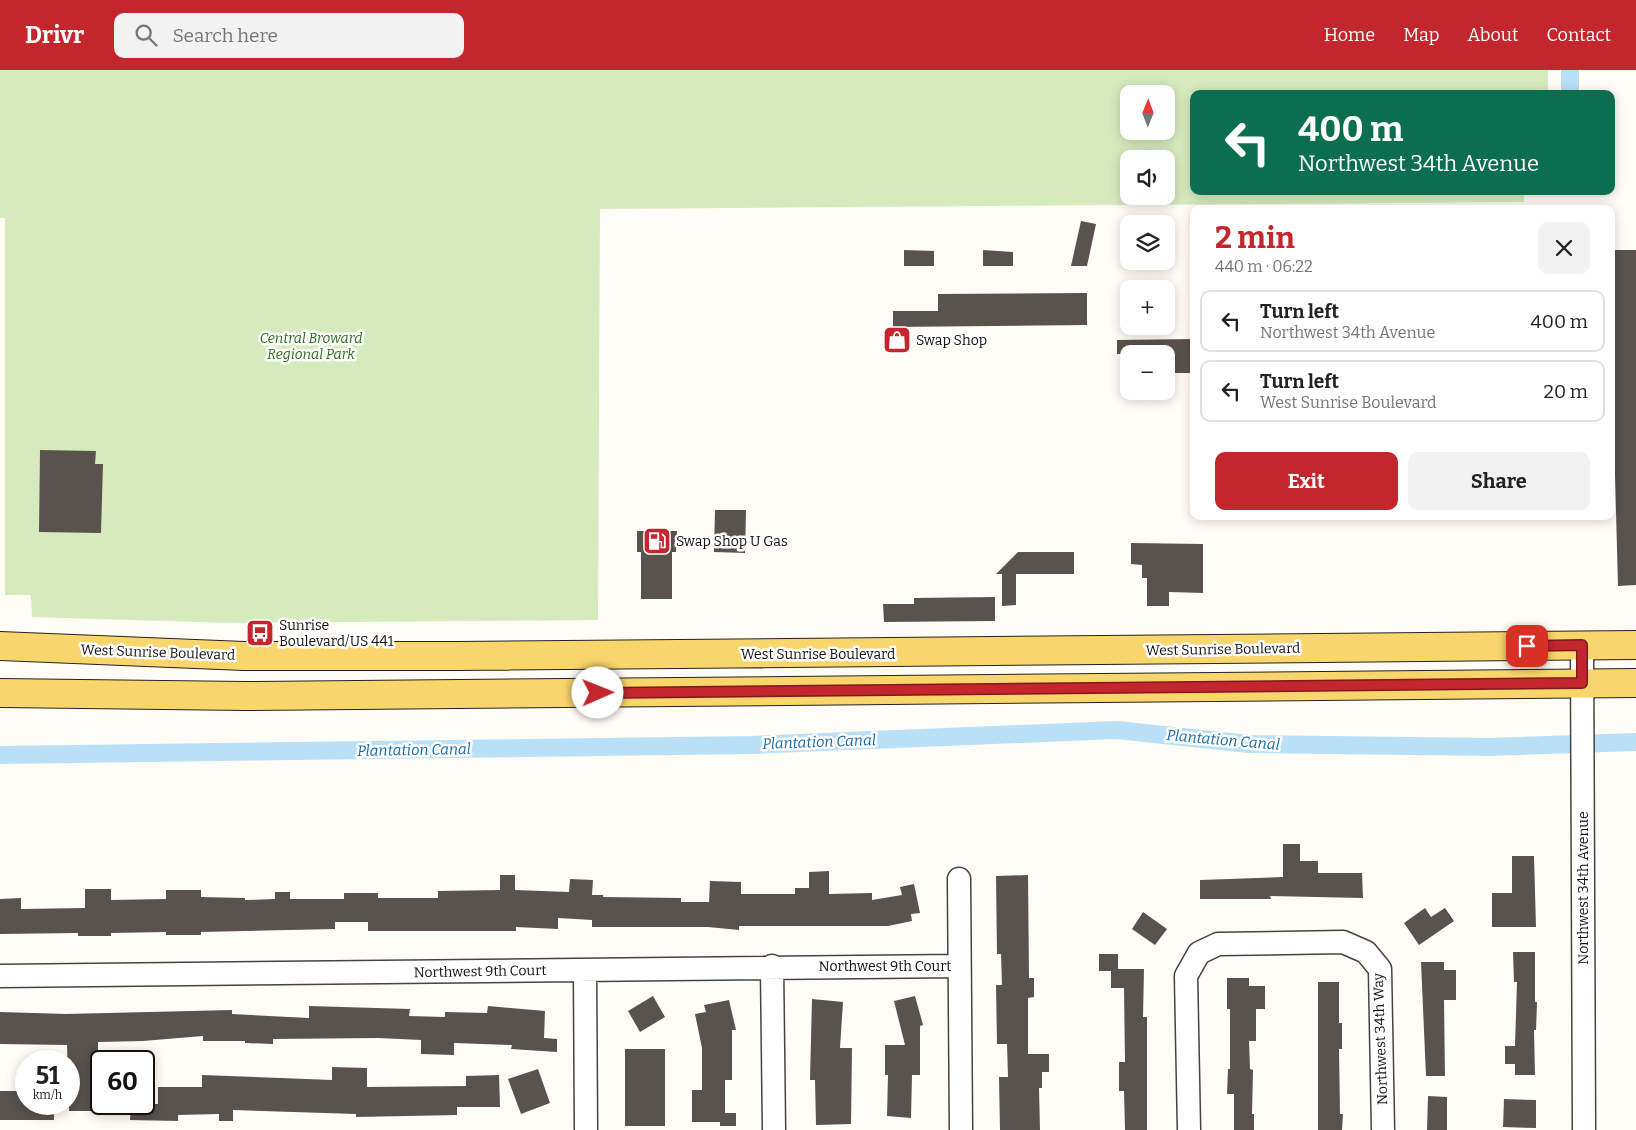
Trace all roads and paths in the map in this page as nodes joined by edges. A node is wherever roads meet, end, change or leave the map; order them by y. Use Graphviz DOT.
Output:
graph roads {
  1 [pos="1582,645"];
  2 [pos="1636,645"];
  3 [pos="0,646"];
  4 [pos="1111,650"];
  5 [pos="1582,683"];
  6 [pos="1636,683"];
  7 [pos="833,691"];
  8 [pos="4,694"];
  9 [pos="959,879"];
  10 [pos="772,966"];
  11 [pos="960,966"];
  12 [pos="585,970"];
  13 [pos="0,976"];
  14 [pos="586,1130"];
  15 [pos="774,1130"];
  16 [pos="961,1130"];
  17 [pos="1189,1130"];
  18 [pos="1383,1130"];
  19 [pos="1584,1130"];
  1 -- 2 [label="main road, West Sunrise Boulevard"];
  1 -- 4 [label="main road, West Sunrise Boulevard"];
  1 -- 5 [label="street, Northwest 34th Avenue"];
  3 -- 4 [label="main road, West Sunrise Boulevard"];
  4 -- 7 [label="main road"];
  5 -- 6 [label="main road"];
  5 -- 7 [label="main road"];
  5 -- 19 [label="street, Northwest 34th Avenue"];
  7 -- 8 [label="main road"];
  9 -- 11 [label="street"];
  10 -- 11 [label="street, Northwest 9th Court"];
  10 -- 12 [label="street, Northwest 9th Court"];
  10 -- 15 [label="street"];
  11 -- 16 [label="street"];
  12 -- 13 [label="street, Northwest 9th Court"];
  12 -- 14 [label="street"];
  17 -- 18 [label="street, Northwest 34th Way"];
}
